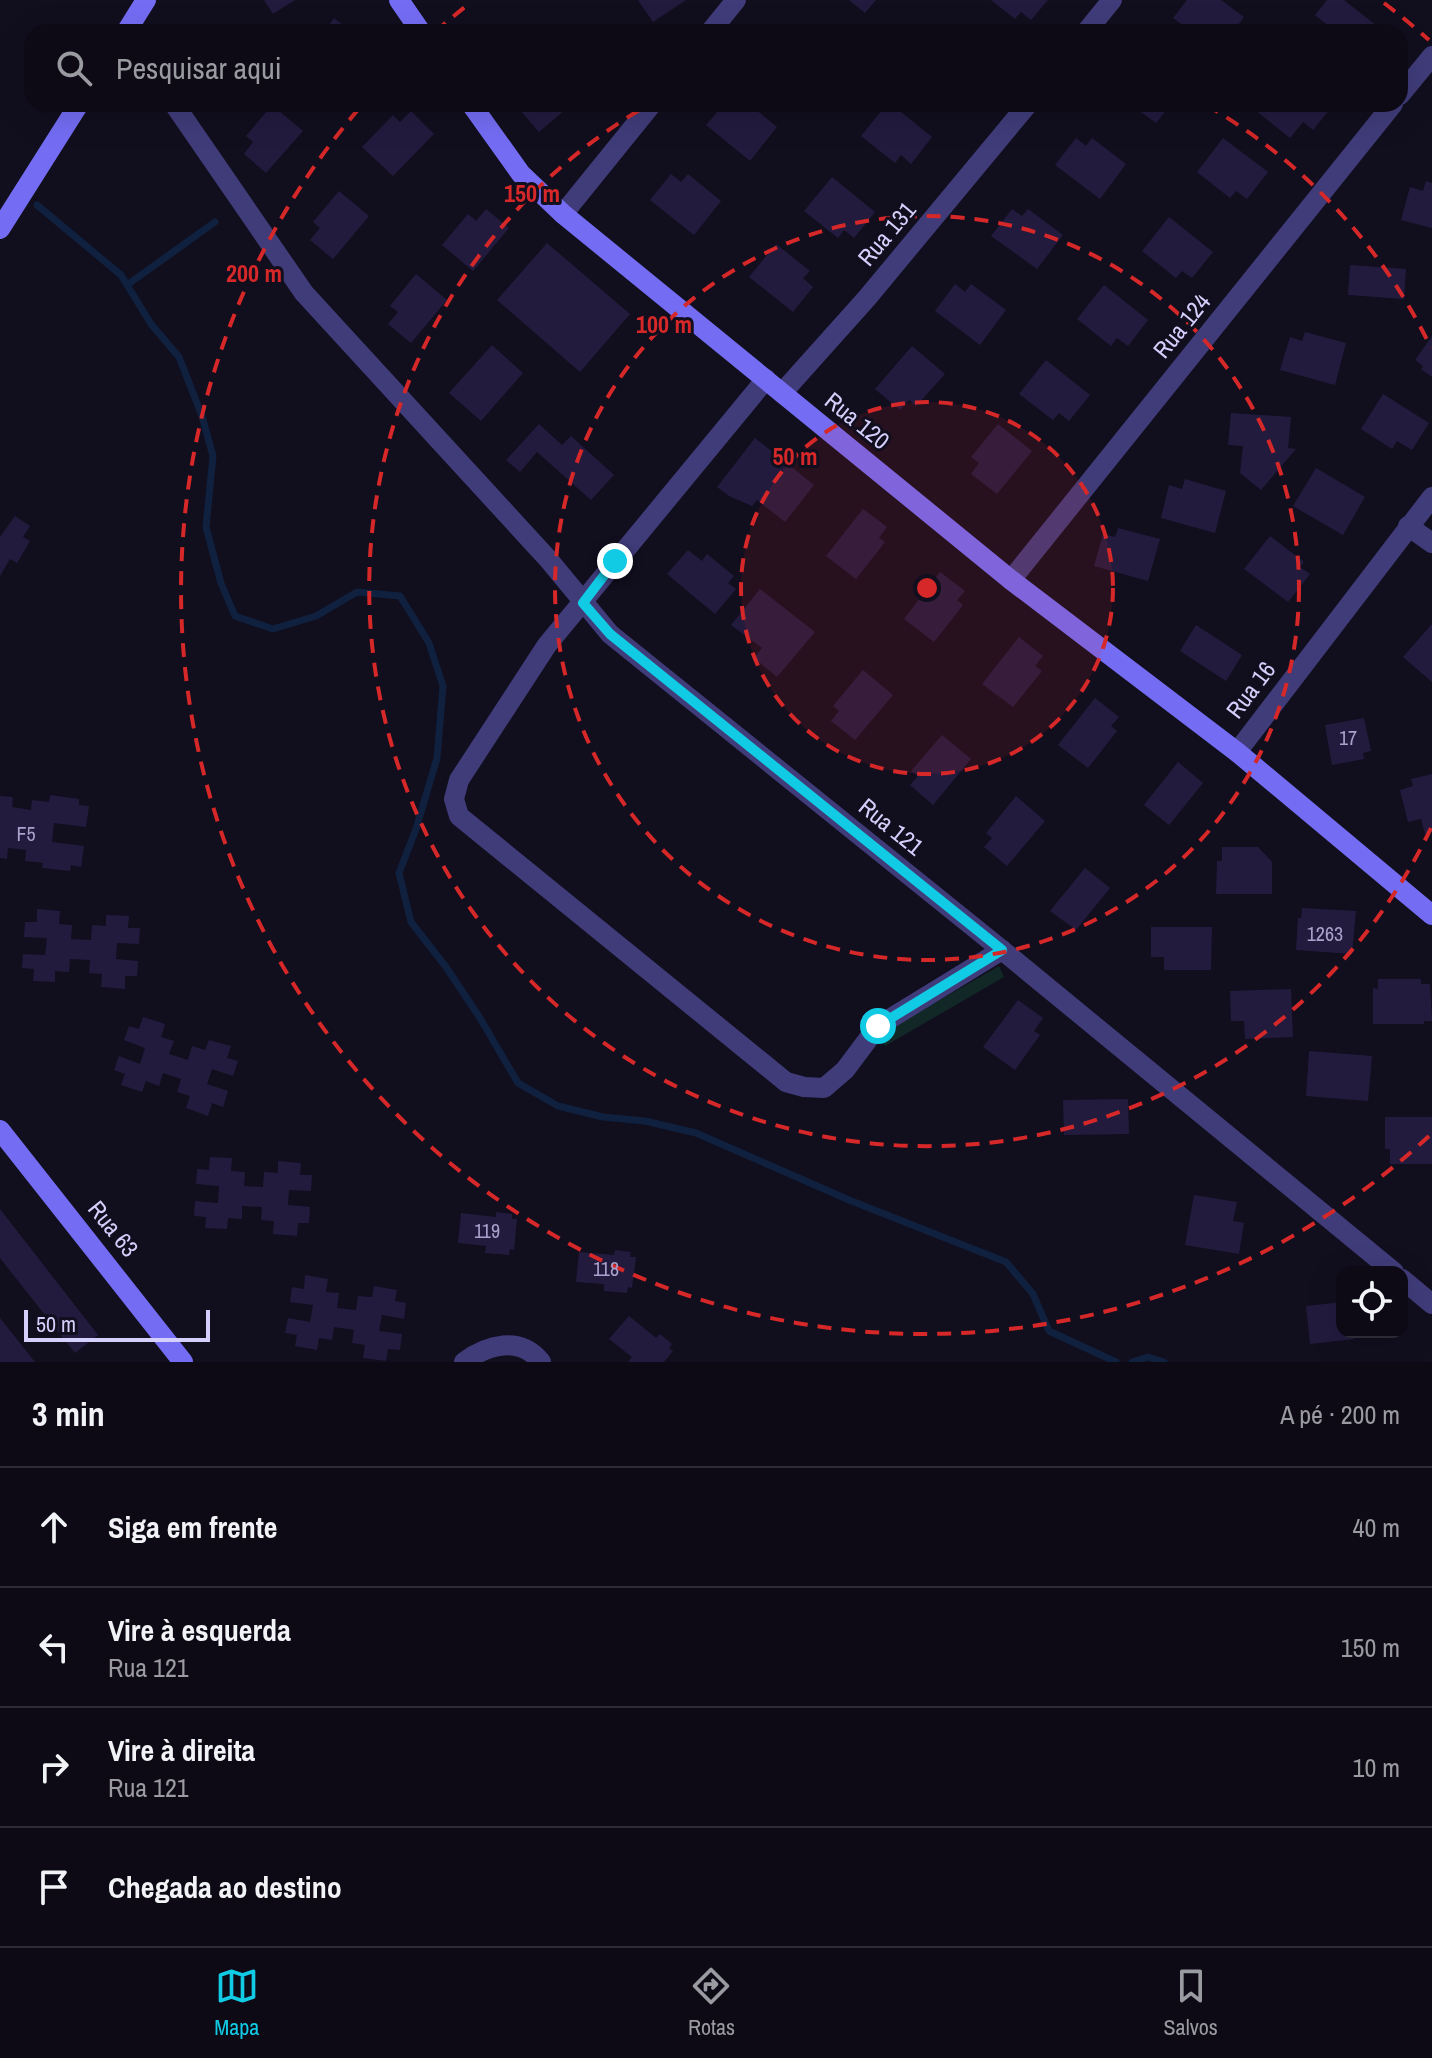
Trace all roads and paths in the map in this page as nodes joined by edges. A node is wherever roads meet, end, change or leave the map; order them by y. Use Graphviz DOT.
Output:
graph roads {
  1 [pos="146,0"];
  2 [pos="399,0"];
  3 [pos="736,0"];
  4 [pos="1112,0"];
  5 [pos="132,24"];
  6 [pos="416,24"];
  7 [pos="716,24"];
  8 [pos="1092,24"];
  9 [pos="1432,56"];
  10 [pos="1408,85"];
  11 [pos="74,112"];
  12 [pos="180,112"];
  13 [pos="477,112"];
  14 [pos="646,112"];
  15 [pos="1021,112"];
  16 [pos="1387,112"];
  17 [pos="563,214"];
  18 [pos="3,225"];
  19 [pos="774,386"];
  20 [pos="1432,497"];
  21 [pos="1408,526"];
  22 [pos="1432,543"];
  23 [pos="1011,580"];
  24 [pos="583,603"];
  25 [pos="1237,752"];
  26 [pos="1432,915"];
  27 [pos="1002,950"];
  28 [pos="0,1130"];
  29 [pos="1387,1266"];
  30 [pos="1408,1284"];
  31 [pos="1432,1304"];
  32 [pos="183,1362"];
  33 [pos="464,1362"];
  34 [pos="541,1362"];
  1 -- 5 [label="street"];
  2 -- 6 [label="street"];
  3 -- 7 [label="street"];
  4 -- 8 [label="street"];
  9 -- 10 [label="street"];
  11 -- 18 [label="street"];
  12 -- 24 [label="street, Rua 121"];
  13 -- 17 [label="street, Rua 120"];
  14 -- 17 [label="street"];
  15 -- 19 [label="street, Rua 131"];
  16 -- 23 [label="street, Rua 124"];
  17 -- 19 [label="street, Rua 120"];
  19 -- 23 [label="street, Rua 120"];
  19 -- 24 [label="street"];
  20 -- 21 [label="street, Rua 16"];
  21 -- 22 [label="street"];
  21 -- 25 [label="street, Rua 16"];
  23 -- 25 [label="street, Rua 120"];
  24 -- 27 [label="street, Rua 121"];
  24 -- 27 [label="street"];
  25 -- 26 [label="street, Rua 16"];
  27 -- 29 [label="street, Rua 121"];
  28 -- 32 [label="street, Rua 63"];
  30 -- 31 [label="street"];
  33 -- 34 [label="street"];
}
